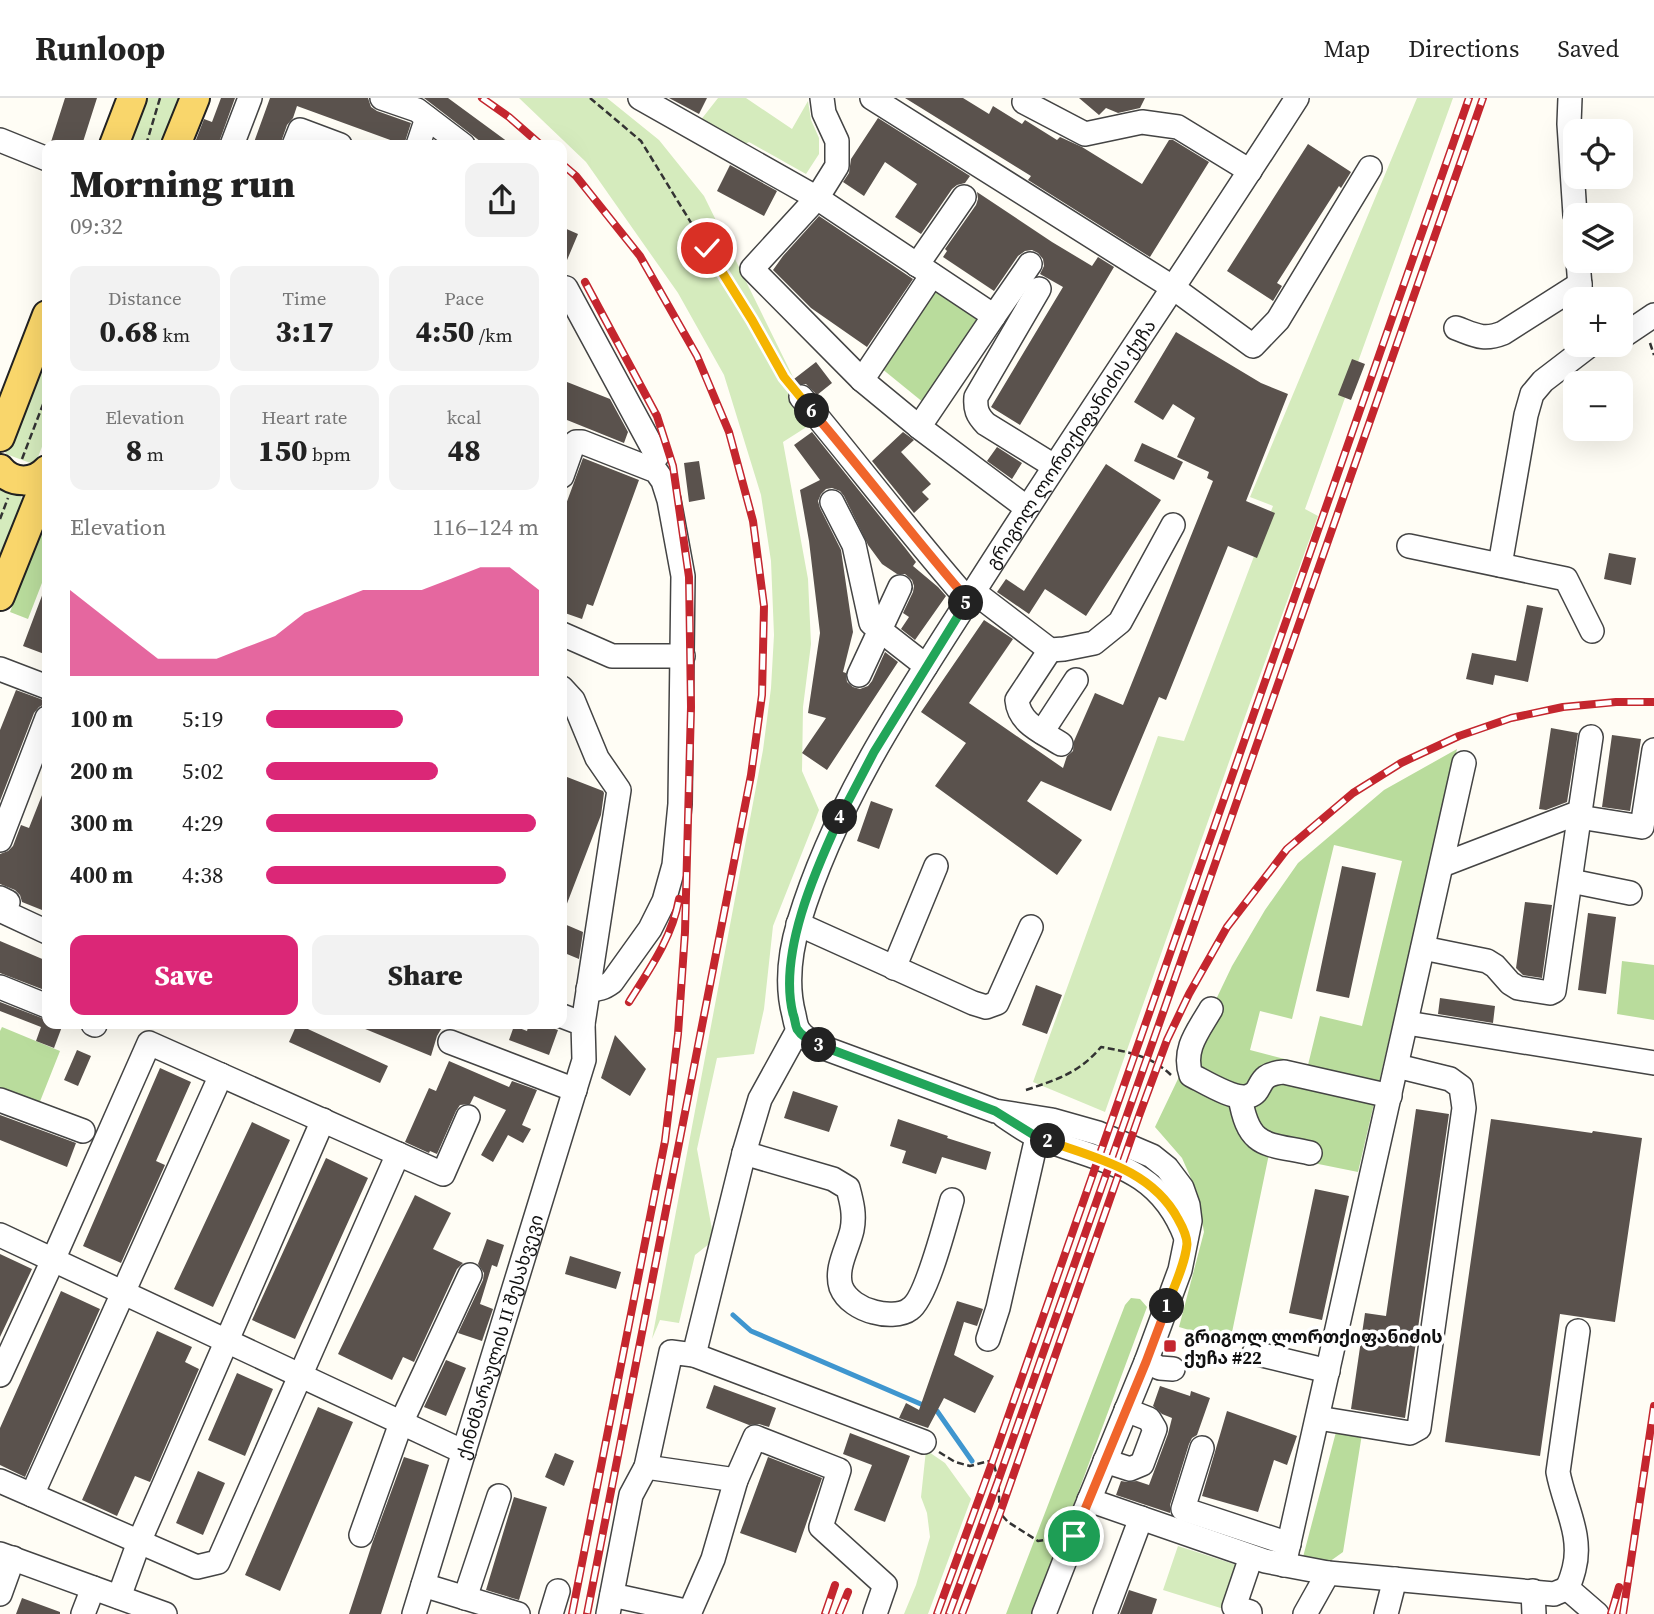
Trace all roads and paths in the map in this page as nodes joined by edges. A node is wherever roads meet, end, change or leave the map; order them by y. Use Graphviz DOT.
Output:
graph roads {
  1 [pos="132,98"];
  2 [pos="160,98"];
  3 [pos="195,98"];
  4 [pos="250,98"];
  5 [pos="383,98"];
  6 [pos="590,98"];
  7 [pos="640,98"];
  8 [pos="822,98"];
  9 [pos="872,98"];
  10 [pos="1297,98"];
  11 [pos="1570,98"];
  12 [pos="1024,102"];
  13 [pos="427,118"];
  14 [pos="116,140"];
  15 [pos="147,140"];
  16 [pos="178,140"];
  17 [pos="234,140"];
  18 [pos="296,140"];
  19 [pos="327,140"];
  20 [pos="420,140"];
  21 [pos="456,140"];
  22 [pos="0,141"];
  23 [pos="42,157"];
  24 [pos="1370,168"];
  25 [pos="1250,172"];
  26 [pos="964,197"];
  27 [pos="817,198"];
  28 [pos="1574,203"];
  29 [pos="1030,264"];
  30 [pos="924,270"];
  31 [pos="1172,287"];
  32 [pos="1039,289"];
  33 [pos="567,290"];
  34 [pos="1563,301"];
  35 [pos="1654,315"];
  36 [pos="994,316"];
  37 [pos="42,328"];
  38 [pos="1456,328"];
  39 [pos="1633,329"];
  40 [pos="1576,357"];
  41 [pos="862,380"];
  42 [pos="801,397"];
  43 [pos="42,404"];
  44 [pos="919,426"];
  45 [pos="0,437"];
  46 [pos="657,456"];
  47 [pos="567,462"];
  48 [pos="1054,466"];
  49 [pos="7,474"];
  50 [pos="42,476"];
  51 [pos="42,491"];
  52 [pos="832,502"];
  53 [pos="1027,508"];
  54 [pos="0,519"];
  55 [pos="1173,525"];
  56 [pos="1409,546"];
  57 [pos="1500,565"];
  58 [pos="900,587"];
  59 [pos="0,596"];
  60 [pos="971,596"];
  61 [pos="881,630"];
  62 [pos="1592,631"];
  63 [pos="567,636"];
  64 [pos="1049,650"];
  65 [pos="683,656"];
  66 [pos="926,666"];
  67 [pos="0,669"];
  68 [pos="859,675"];
  69 [pos="1076,680"];
  70 [pos="42,685"];
  71 [pos="567,693"];
  72 [pos="42,731"];
  73 [pos="1591,737"];
  74 [pos="1654,750"];
  75 [pos="1464,763"];
  76 [pos="1580,815"];
  77 [pos="0,840"];
  78 [pos="1442,865"];
  79 [pos="936,866"];
  80 [pos="1570,881"];
  81 [pos="1630,892"];
  82 [pos="0,898"];
  83 [pos="798,924"];
  84 [pos="1031,927"];
  85 [pos="42,930"];
  86 [pos="1423,948"];
  87 [pos="894,968"];
  88 [pos="0,987"];
  89 [pos="588,989"];
  90 [pos="42,1004"];
  91 [pos="1211,1009"];
  92 [pos="573,1020"];
  93 [pos="1407,1023"];
  94 [pos="798,1030"];
  95 [pos="450,1042"];
  96 [pos="1654,1063"];
  97 [pos="1397,1066"];
  98 [pos="221,1075"];
  99 [pos="1191,1076"];
  100 [pos="575,1090"];
  101 [pos="1026,1090"];
  102 [pos="1390,1096"];
  103 [pos="1240,1097"];
  104 [pos="0,1100"];
  105 [pos="995,1111"];
  106 [pos="468,1117"];
  107 [pos="323,1120"];
  108 [pos="83,1131"];
  109 [pos="1037,1137"];
  110 [pos="744,1153"];
  111 [pos="1310,1153"];
  112 [pos="398,1154"];
  113 [pos="952,1200"];
  114 [pos="0,1235"];
  115 [pos="1187,1241"];
  116 [pos="53,1260"];
  117 [pos="470,1275"];
  118 [pos="123,1293"];
  119 [pos="1578,1331"];
  120 [pos="988,1339"];
  121 [pos="227,1341"];
  122 [pos="1254,1353"];
  123 [pos="694,1355"];
  124 [pos="1146,1362"];
  125 [pos="1173,1369"];
  126 [pos="1328,1371"];
  127 [pos="0,1375"];
  128 [pos="299,1375"];
  129 [pos="1126,1410"];
  130 [pos="1318,1418"];
  131 [pos="401,1423"];
  132 [pos="924,1442"];
  133 [pos="1202,1448"];
  134 [pos="464,1452"];
  135 [pos="1105,1461"];
  136 [pos="646,1467"];
  137 [pos="736,1480"];
  138 [pos="0,1481"];
  139 [pos="32,1495"];
  140 [pos="499,1496"];
  141 [pos="1089,1500"];
  142 [pos="1140,1518"];
  143 [pos="361,1535"];
  144 [pos="1074,1536"];
  145 [pos="139,1542"];
  146 [pos="1287,1554"];
  147 [pos="6,1556"];
  148 [pos="1251,1557"];
  149 [pos="1328,1573"];
  150 [pos="1395,1579"];
  151 [pos="423,1585"];
  152 [pos="93,1588"];
  153 [pos="558,1591"];
  154 [pos="0,1594"];
  155 [pos="118,1597"];
  156 [pos="1547,1597"];
  157 [pos="465,1598"];
  158 [pos="610,1604"];
  159 [pos="689,1613"];
  160 [pos="83,1614"];
  161 [pos="165,1614"];
  162 [pos="414,1614"];
  163 [pos="519,1614"];
  164 [pos="551,1614"];
  165 [pos="875,1614"];
  166 [pos="1044,1614"];
  167 [pos="1105,1614"];
  168 [pos="1250,1614"];
  169 [pos="1305,1614"];
  170 [pos="1387,1614"];
  171 [pos="1597,1614"];
  1 -- 14 [label="main road"];
  2 -- 15 [label="path"];
  3 -- 16 [label="main road"];
  4 -- 17 [label="street"];
  5 -- 13 [label="street"];
  6 -- 42 [label="path"];
  7 -- 27 [label="street"];
  8 -- 27 [label="street"];
  9 -- 31 [label="street"];
  10 -- 25 [label="street, გრიგოლ ლორთქიფანიძის ქუჩა"];
  11 -- 28 [label="street"];
  12 -- 25 [label="street"];
  13 -- 20 [label="street"];
  13 -- 21 [label="street"];
  18 -- 19 [label="street"];
  22 -- 23 [label="street"];
  24 -- 31 [label="street"];
  25 -- 31 [label="street, გრიგოლ ლორთქიფანიძის ქუჩა"];
  26 -- 30 [label="street"];
  27 -- 30 [label="street"];
  27 -- 41 [label="street"];
  29 -- 36 [label="street"];
  30 -- 36 [label="street"];
  30 -- 41 [label="street"];
  31 -- 48 [label="street, გრიგოლ ლორთქიფანიძის ქუჩა"];
  32 -- 48 [label="street"];
  33 -- 46 [label="street"];
  34 -- 38 [label="street"];
  35 -- 39 [label="street"];
  36 -- 44 [label="street"];
  37 -- 45 [label="main road"];
  40 -- 57 [label="street"];
  41 -- 44 [label="street"];
  42 -- 60 [label="street"];
  43 -- 49 [label="path"];
  44 -- 53 [label="street"];
  47 -- 65 [label="street"];
  48 -- 53 [label="street, გრიგოლ ლორთქიფანიძის ქუჩა"];
  49 -- 50 [label="main road"];
  49 -- 54 [label="path"];
  51 -- 59 [label="main road"];
  52 -- 61 [label="street"];
  53 -- 60 [label="street, გრიგოლ ლორთქიფანიძის ქუჩა"];
  55 -- 64 [label="street"];
  56 -- 57 [label="street"];
  57 -- 62 [label="street"];
  58 -- 61 [label="street"];
  60 -- 64 [label="street"];
  60 -- 66 [label="street, გრიგოლ ლორთქიფანიძის ქუჩა"];
  61 -- 66 [label="street"];
  61 -- 68 [label="street"];
  63 -- 65 [label="street"];
  64 -- 69 [label="street"];
  65 -- 89 [label="street"];
  66 -- 83 [label="street, გრიგოლ ლორთქიფანიძის ქუჩა"];
  67 -- 70 [label="street"];
  71 -- 89 [label="street, ქინძმარაულის II შესახვევი"];
  72 -- 77 [label="street"];
  73 -- 76 [label="street"];
  74 -- 76 [label="street"];
  75 -- 78 [label="street"];
  76 -- 78 [label="street"];
  76 -- 80 [label="street"];
  78 -- 86 [label="street"];
  79 -- 87 [label="street"];
  80 -- 81 [label="street"];
  80 -- 86 [label="street"];
  82 -- 85 [label="street"];
  83 -- 87 [label="street"];
  83 -- 94 [label="street, გრიგოლ ლორთქიფანიძის ქუჩა"];
  84 -- 87 [label="street"];
  86 -- 93 [label="street"];
  88 -- 90 [label="street"];
  89 -- 92 [label="street, ქინძმარაულის II შესახვევი"];
  91 -- 99 [label="street"];
  92 -- 100 [label="street, ქინძმარაულის II შესახვევი"];
  93 -- 96 [label="street"];
  93 -- 97 [label="street"];
  94 -- 105 [label="street"];
  94 -- 110 [label="street"];
  95 -- 100 [label="street"];
  97 -- 102 [label="street"];
  97 -- 130 [label="street"];
  98 -- 107 [label="street"];
  98 -- 116 [label="street"];
  98 -- 118 [label="street"];
  99 -- 101 [label="path"];
  99 -- 103 [label="street"];
  100 -- 134 [label="street, ქინძმარაულის II შესახვევი"];
  102 -- 103 [label="street"];
  102 -- 126 [label="street"];
  103 -- 111 [label="street"];
  104 -- 108 [label="street"];
  105 -- 109 [label="street"];
  105 -- 115 [label="street"];
  106 -- 112 [label="street"];
  107 -- 112 [label="street"];
  107 -- 121 [label="street"];
  109 -- 115 [label="street"];
  109 -- 120 [label="street"];
  110 -- 113 [label="street"];
  110 -- 123 [label="street"];
  112 -- 128 [label="street"];
  114 -- 116 [label="street"];
  115 -- 124 [label="street"];
  116 -- 118 [label="street"];
  116 -- 127 [label="street"];
  117 -- 131 [label="street"];
  118 -- 121 [label="street"];
  118 -- 139 [label="street"];
  119 -- 156 [label="street"];
  121 -- 128 [label="street"];
  121 -- 145 [label="street"];
  122 -- 126 [label="street"];
  123 -- 132 [label="street"];
  123 -- 136 [label="street"];
  124 -- 125 [label="street"];
  124 -- 129 [label="street"];
  126 -- 130 [label="street"];
  128 -- 131 [label="street"];
  128 -- 145 [label="street"];
  129 -- 135 [label="street"];
  129 -- 135 [label="street"];
  130 -- 146 [label="street"];
  131 -- 134 [label="street"];
  131 -- 143 [label="street"];
  132 -- 144 [label="path"];
  133 -- 146 [label="street"];
  134 -- 151 [label="street, ქინძმარაულის II შესახვევი"];
  135 -- 141 [label="street"];
  136 -- 137 [label="street"];
  136 -- 158 [label="street"];
  137 -- 159 [label="street"];
  137 -- 165 [label="street"];
  138 -- 139 [label="street"];
  139 -- 145 [label="street"];
  140 -- 157 [label="street"];
  141 -- 142 [label="street"];
  141 -- 144 [label="street"];
  142 -- 148 [label="street"];
  142 -- 167 [label="street"];
  144 -- 166 [label="street"];
  145 -- 155 [label="street"];
  146 -- 148 [label="street"];
  146 -- 149 [label="street"];
  147 -- 152 [label="street"];
  147 -- 154 [label="street"];
  148 -- 168 [label="street"];
  149 -- 150 [label="street"];
  149 -- 169 [label="street"];
  150 -- 156 [label="street"];
  150 -- 170 [label="street"];
  151 -- 157 [label="street"];
  151 -- 162 [label="street, ქინძმარაულის II შესახვევი"];
  152 -- 155 [label="street"];
  152 -- 160 [label="street"];
  153 -- 164 [label="street"];
  155 -- 161 [label="street"];
  156 -- 171 [label="street"];
  157 -- 163 [label="street"];
  158 -- 159 [label="street"];
}
